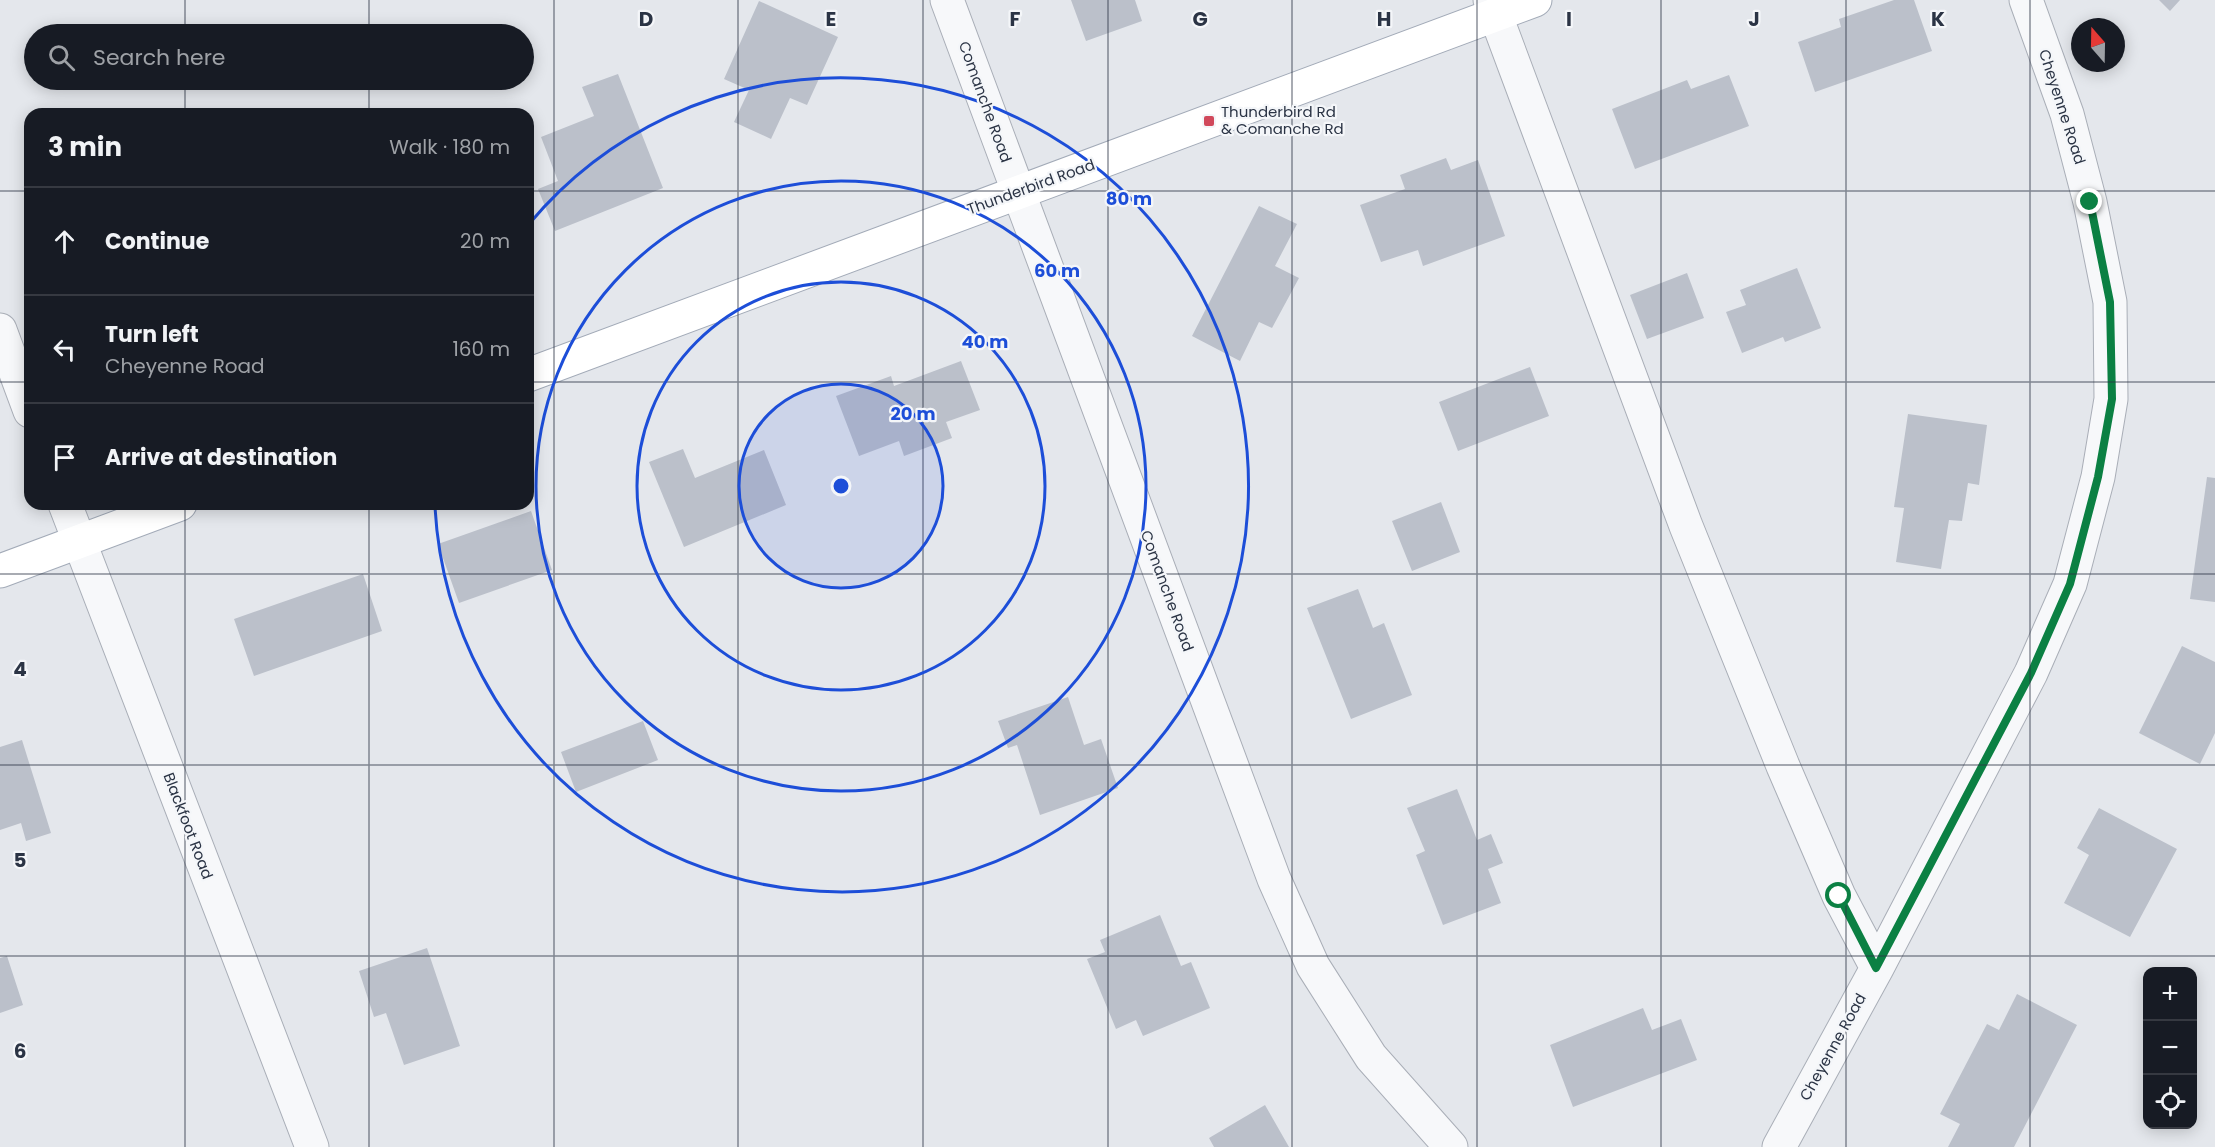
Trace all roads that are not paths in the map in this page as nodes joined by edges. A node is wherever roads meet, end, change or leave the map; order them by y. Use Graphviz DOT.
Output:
graph roads {
  1 [pos="947,0"];
  2 [pos="1534,0"];
  3 [pos="2026,0"];
  4 [pos="1492,7"];
  5 [pos="1018,193"];
  6 [pos="0,330"];
  7 [pos="534,373"];
  8 [pos="24,395"];
  9 [pos="67,510"];
  10 [pos="164,510"];
  11 [pos="78,542"];
  12 [pos="0,571"];
  13 [pos="1876,968"];
  14 [pos="312,1147"];
  15 [pos="1451,1147"];
  16 [pos="1779,1147"];
  1 -- 5 [label="street, Comanche Road"];
  2 -- 4 [label="main road, Thunderbird Road"];
  3 -- 13 [label="street, Cheyenne Road"];
  4 -- 5 [label="main road, Thunderbird Road"];
  4 -- 13 [label="street"];
  5 -- 7 [label="main road, Thunderbird Road"];
  5 -- 15 [label="street, Comanche Road"];
  6 -- 8 [label="street"];
  9 -- 11 [label="street, Blackfoot Road"];
  10 -- 11 [label="main road"];
  11 -- 12 [label="main road"];
  11 -- 14 [label="street, Blackfoot Road"];
  13 -- 16 [label="street, Cheyenne Road"];
}
